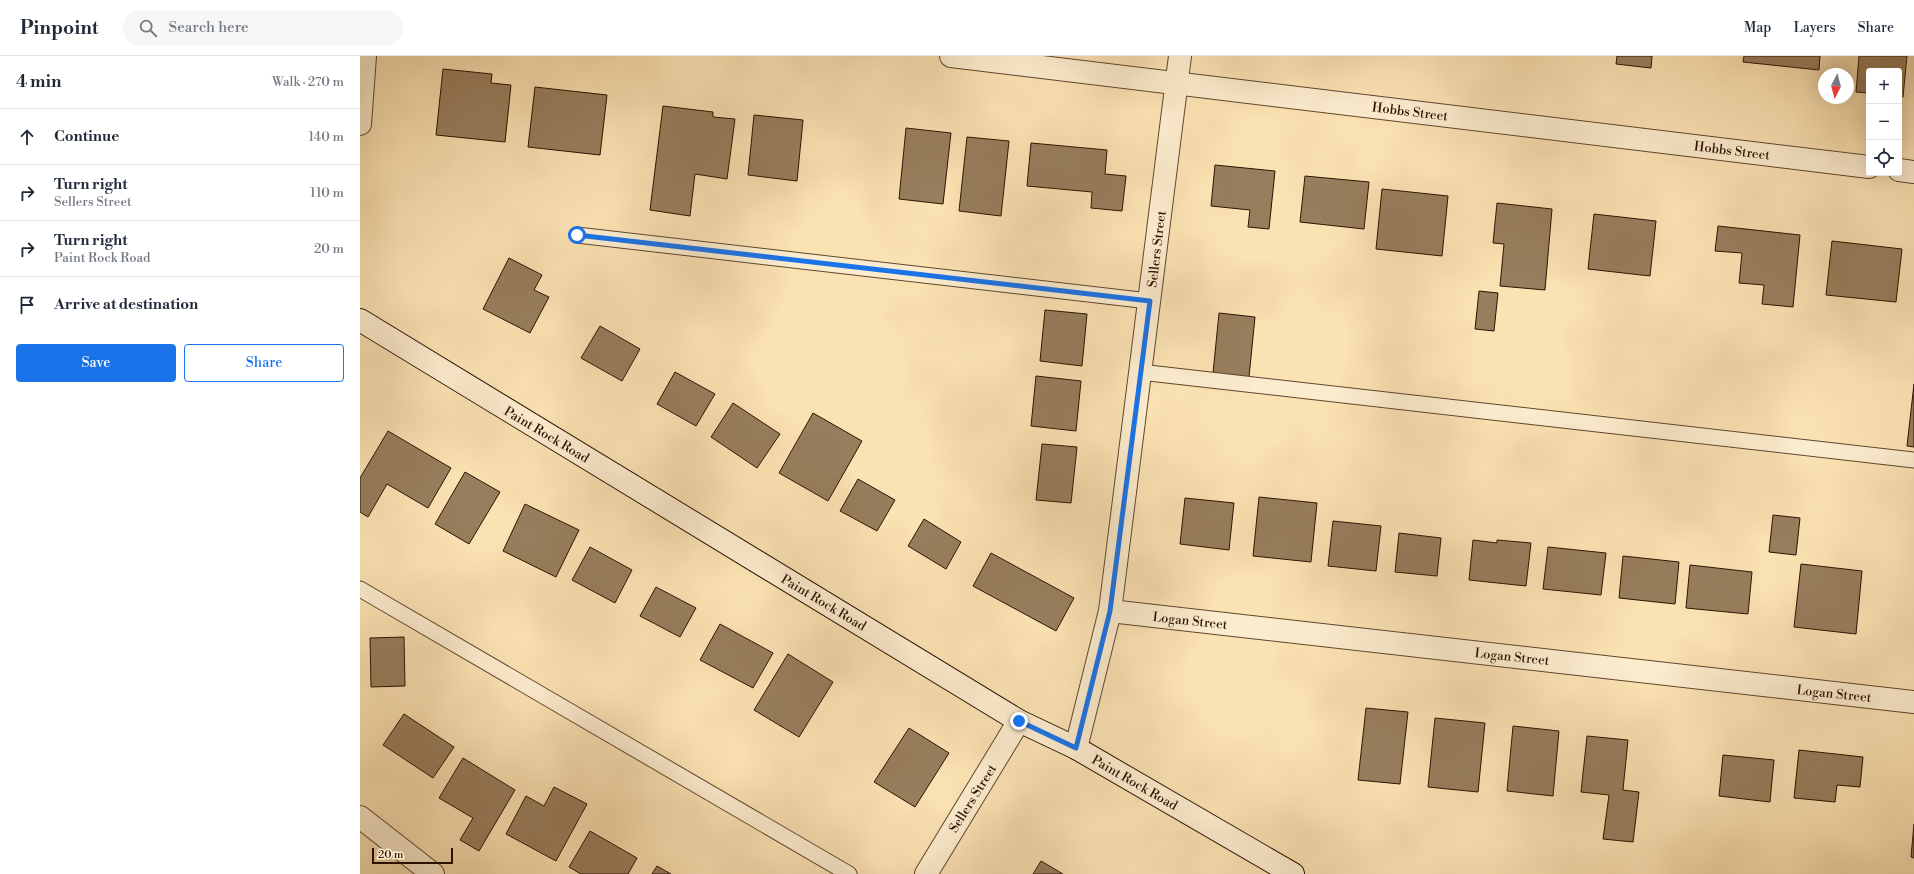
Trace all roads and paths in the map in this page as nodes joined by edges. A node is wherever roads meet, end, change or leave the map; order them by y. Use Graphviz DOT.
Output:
graph roads {
  1 [pos="365,56"];
  2 [pos="951,56"];
  3 [pos="1180,56"];
  4 [pos="1177,82"];
  5 [pos="360,124"];
  6 [pos="1866,167"];
  7 [pos="1902,170"];
  8 [pos="1914,172"];
  9 [pos="577,235"];
  10 [pos="1150,301"];
  11 [pos="360,320"];
  12 [pos="1140,372"];
  13 [pos="1914,460"];
  14 [pos="360,589"];
  15 [pos="1110,611"];
  16 [pos="1914,702"];
  17 [pos="1019,721"];
  18 [pos="1076,748"];
  19 [pos="360,817"];
  20 [pos="433,874"];
  21 [pos="849,874"];
  22 [pos="926,874"];
  23 [pos="1293,874"];
  1 -- 5 [label="street"];
  2 -- 4 [label="street, Hobbs Street"];
  3 -- 4 [label="street, Sellers Street"];
  4 -- 6 [label="street, Hobbs Street"];
  4 -- 10 [label="street, Sellers Street"];
  7 -- 8 [label="street"];
  9 -- 10 [label="lane"];
  10 -- 12 [label="street, Sellers Street"];
  11 -- 17 [label="street, Paint Rock Road"];
  12 -- 13 [label="lane"];
  12 -- 15 [label="street, Sellers Street"];
  14 -- 21 [label="lane"];
  15 -- 16 [label="street, Logan Street"];
  15 -- 18 [label="street, Sellers Street"];
  17 -- 18 [label="street, Paint Rock Road"];
  17 -- 22 [label="street, Sellers Street"];
  18 -- 23 [label="street, Paint Rock Road"];
  19 -- 20 [label="street"];
}
